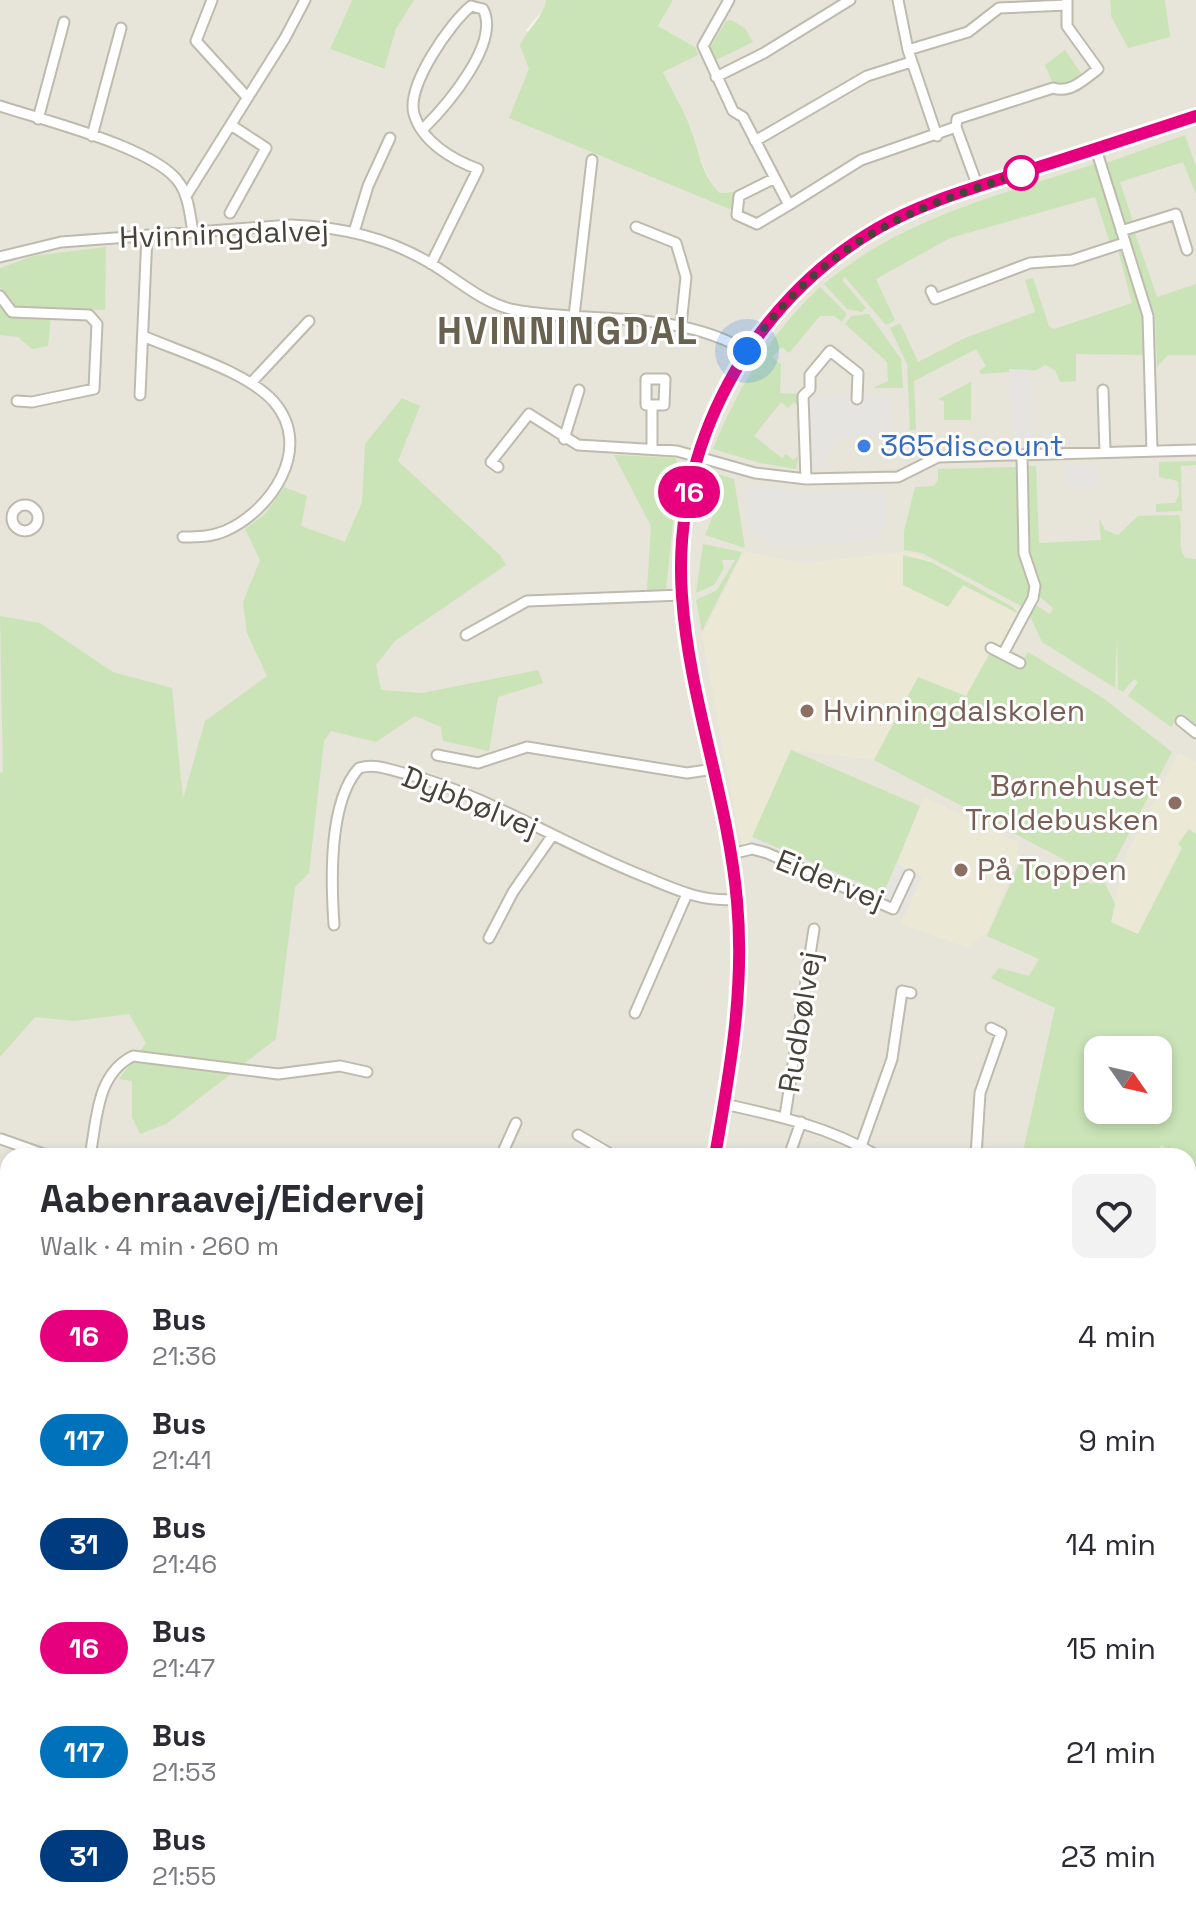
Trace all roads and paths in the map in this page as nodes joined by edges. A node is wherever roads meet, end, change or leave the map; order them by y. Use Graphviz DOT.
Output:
graph roads {
  1 [pos="212,0"];
  2 [pos="305,0"];
  3 [pos="729,0"];
  4 [pos="850,0"];
  5 [pos="898,0"];
  6 [pos="1067,3"];
  7 [pos="64,22"];
  8 [pos="121,28"];
  9 [pos="908,50"];
  10 [pos="911,62"];
  11 [pos="716,77"];
  12 [pos="247,97"];
  13 [pos="0,106"];
  14 [pos="1196,116"];
  15 [pos="38,119"];
  16 [pos="231,125"];
  17 [pos="956,127"];
  18 [pos="424,128"];
  19 [pos="92,136"];
  20 [pos="937,136"];
  21 [pos="390,138"];
  22 [pos="755,141"];
  23 [pos="1096,149"];
  24 [pos="592,160"];
  25 [pos="773,179"];
  26 [pos="978,187"];
  27 [pos="186,196"];
  28 [pos="789,205"];
  29 [pos="230,213"];
  30 [pos="636,227"];
  31 [pos="1121,231"];
  32 [pos="193,232"];
  33 [pos="354,232"];
  34 [pos="147,235"];
  35 [pos="1124,243"];
  36 [pos="1187,250"];
  37 [pos="0,257"];
  38 [pos="431,264"];
  39 [pos="931,291"];
  40 [pos="0,296"];
  41 [pos="574,316"];
  42 [pos="309,321"];
  43 [pos="681,325"];
  44 [pos="143,336"];
  45 [pos="747,351"];
  46 [pos="251,383"];
  47 [pos="579,390"];
  48 [pos="1103,390"];
  49 [pos="140,395"];
  50 [pos="857,399"];
  51 [pos="17,401"];
  52 [pos="652,405"];
  53 [pos="564,439"];
  54 [pos="652,449"];
  55 [pos="1196,450"];
  56 [pos="1152,451"];
  57 [pos="1105,452"];
  58 [pos="1022,455"];
  59 [pos="697,456"];
  60 [pos="498,467"];
  61 [pos="806,479"];
  62 [pos="13,521"];
  63 [pos="0,522"];
  64 [pos="183,537"];
  65 [pos="682,595"];
  66 [pos="466,635"];
  67 [pos="991,648"];
  68 [pos="1003,654"];
  69 [pos="1020,663"];
  70 [pos="1181,721"];
  71 [pos="1196,733"];
  72 [pos="437,755"];
  73 [pos="714,769"];
  74 [pos="552,836"];
  75 [pos="731,854"];
  76 [pos="909,875"];
  77 [pos="687,894"];
  78 [pos="737,899"];
  79 [pos="334,925"];
  80 [pos="814,929"];
  81 [pos="489,938"];
  82 [pos="911,993"];
  83 [pos="635,1013"];
  84 [pos="991,1028"];
  85 [pos="367,1072"];
  86 [pos="724,1104"];
  87 [pos="785,1116"];
  88 [pos="801,1122"];
  89 [pos="516,1123"];
  90 [pos="578,1135"];
  91 [pos="1,1139"];
  92 [pos="861,1146"];
  93 [pos="26,1148"];
  94 [pos="92,1148"];
  95 [pos="505,1148"];
  96 [pos="600,1148"];
  97 [pos="716,1148"];
  98 [pos="792,1148"];
  99 [pos="864,1148"];
  100 [pos="977,1148"];
  1 -- 12 [label="street"];
  2 -- 12 [label="street"];
  3 -- 11 [label="street"];
  4 -- 11 [label="street"];
  5 -- 9 [label="street"];
  6 -- 9 [label="street"];
  6 -- 17 [label="street"];
  7 -- 15 [label="street"];
  8 -- 19 [label="street"];
  9 -- 10 [label="street"];
  10 -- 20 [label="street"];
  10 -- 22 [label="street"];
  11 -- 22 [label="street"];
  12 -- 16 [label="street"];
  13 -- 15 [label="street"];
  14 -- 23 [label="street, Eidervej"];
  15 -- 19 [label="street"];
  16 -- 27 [label="street"];
  16 -- 29 [label="street"];
  17 -- 20 [label="street"];
  17 -- 26 [label="street"];
  18 -- 18 [label="street"];
  18 -- 38 [label="street"];
  19 -- 27 [label="street"];
  20 -- 28 [label="street"];
  21 -- 33 [label="street"];
  22 -- 25 [label="street"];
  23 -- 26 [label="street, Eidervej"];
  23 -- 31 [label="street"];
  24 -- 41 [label="street"];
  25 -- 28 [label="street"];
  25 -- 28 [label="street"];
  26 -- 45 [label="street, Eidervej"];
  27 -- 32 [label="street"];
  30 -- 43 [label="street"];
  31 -- 35 [label="street"];
  31 -- 36 [label="street"];
  32 -- 33 [label="street, Hvinningdalvej"];
  32 -- 34 [label="street, Hvinningdalvej"];
  33 -- 38 [label="street, Hvinningdalvej"];
  34 -- 37 [label="street, Hvinningdalvej"];
  34 -- 44 [label="street"];
  35 -- 39 [label="street"];
  35 -- 56 [label="street"];
  38 -- 41 [label="street, Hvinningdalvej"];
  40 -- 51 [label="street"];
  41 -- 43 [label="street, Hvinningdalvej"];
  42 -- 46 [label="street"];
  43 -- 45 [label="street, Hvinningdalvej"];
  44 -- 46 [label="street"];
  44 -- 49 [label="street"];
  45 -- 59 [label="street, Eidervej"];
  46 -- 64 [label="street"];
  47 -- 53 [label="street"];
  48 -- 57 [label="street"];
  50 -- 61 [label="street"];
  52 -- 54 [label="street"];
  53 -- 54 [label="street"];
  53 -- 60 [label="street"];
  54 -- 59 [label="street"];
  55 -- 56 [label="street"];
  56 -- 57 [label="street"];
  57 -- 58 [label="street"];
  58 -- 61 [label="street"];
  58 -- 68 [label="street"];
  59 -- 61 [label="street"];
  59 -- 65 [label="street, Eidervej"];
  62 -- 63 [label="street"];
  65 -- 66 [label="street"];
  65 -- 73 [label="street, Eidervej"];
  67 -- 68 [label="street"];
  68 -- 69 [label="street"];
  70 -- 71 [label="street"];
  72 -- 73 [label="street"];
  73 -- 75 [label="street, Eidervej"];
  74 -- 77 [label="street, Dybbølvej"];
  74 -- 79 [label="street, Dybbølvej"];
  74 -- 81 [label="street, Dybbølvej"];
  75 -- 76 [label="street, Eidervej"];
  75 -- 78 [label="street, Eidervej"];
  77 -- 78 [label="street, Dybbølvej"];
  77 -- 83 [label="street"];
  78 -- 86 [label="street, Eidervej"];
  80 -- 87 [label="street, Rudbølvej"];
  82 -- 92 [label="street"];
  84 -- 100 [label="street"];
  85 -- 94 [label="street"];
  86 -- 87 [label="street, Rudbølvej"];
  86 -- 97 [label="street, Eidervej"];
  87 -- 88 [label="street, Rudbølvej"];
  88 -- 92 [label="street, Rudbølvej"];
  88 -- 98 [label="street, Rudbølvej"];
  89 -- 95 [label="street"];
  90 -- 96 [label="street"];
  91 -- 93 [label="street"];
  92 -- 99 [label="street, Rudbølvej"];
}
